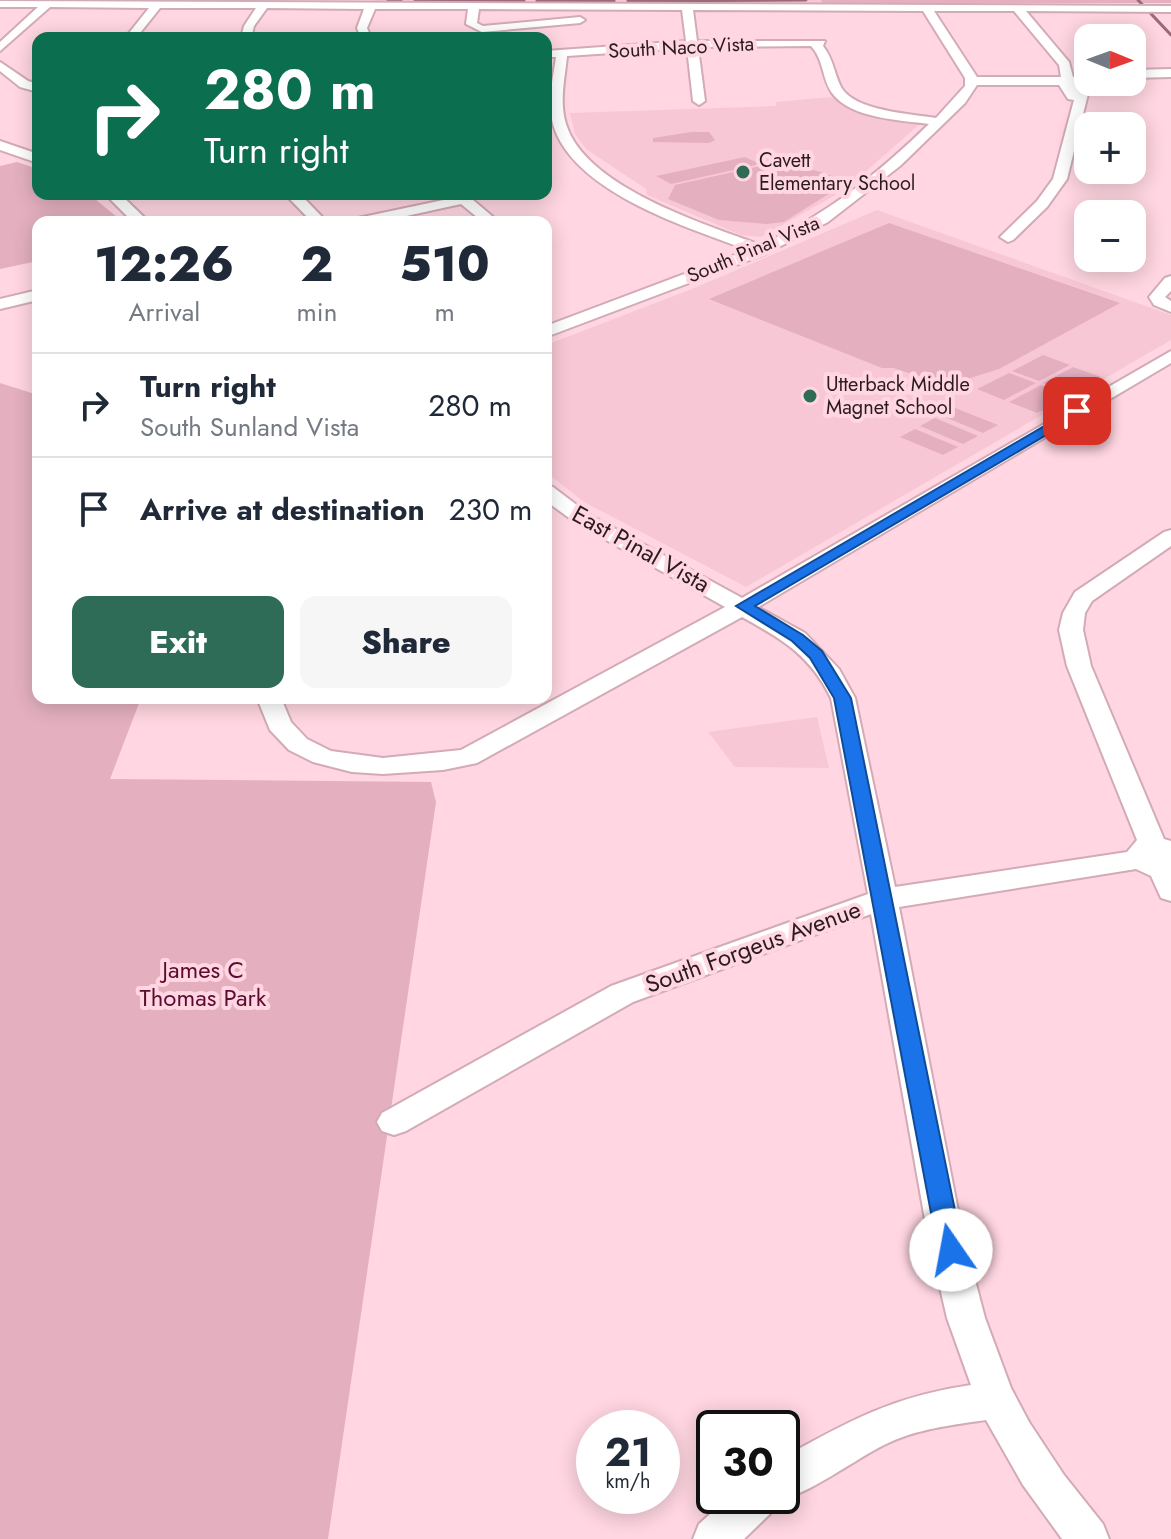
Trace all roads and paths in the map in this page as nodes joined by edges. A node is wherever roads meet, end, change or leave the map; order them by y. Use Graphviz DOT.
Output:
graph roads {
  1 [pos="356,3"];
  2 [pos="0,4"];
  3 [pos="48,4"];
  4 [pos="157,5"];
  5 [pos="264,5"];
  6 [pos="371,5"];
  7 [pos="474,6"];
  8 [pos="583,6"];
  9 [pos="687,7"];
  10 [pos="926,7"];
  11 [pos="1017,8"];
  12 [pos="1169,11"];
  13 [pos="135,32"];
  14 [pos="248,32"];
  15 [pos="364,32"];
  16 [pos="691,44"];
  17 [pos="0,48"];
  18 [pos="562,53"];
  19 [pos="552,54"];
  20 [pos="0,65"];
  21 [pos="1171,73"];
  22 [pos="1146,74"];
  23 [pos="971,81"];
  24 [pos="1074,81"];
  25 [pos="1068,82"];
  26 [pos="32,86"];
  27 [pos="552,100"];
  28 [pos="699,101"];
  29 [pos="939,122"];
  30 [pos="0,145"];
  31 [pos="32,150"];
  32 [pos="23,153"];
  33 [pos="32,157"];
  34 [pos="0,160"];
  35 [pos="118,200"];
  36 [pos="298,200"];
  37 [pos="448,200"];
  38 [pos="464,200"];
  39 [pos="136,216"];
  40 [pos="314,216"];
  41 [pos="382,216"];
  42 [pos="484,216"];
  43 [pos="1008,237"];
  44 [pos="761,250"];
  45 [pos="1171,281"];
  46 [pos="32,297"];
  47 [pos="0,304"];
  48 [pos="1171,307"];
  49 [pos="552,330"];
  50 [pos="1171,356"];
  51 [pos="552,496"];
  52 [pos="1171,536"];
  53 [pos="744,606"];
  54 [pos="271,704"];
  55 [pos="1162,864"];
  56 [pos="884,899"];
  57 [pos="394,1122"];
  58 [pos="996,1400"];
  59 [pos="800,1470"];
  60 [pos="741,1514"];
  61 [pos="714,1539"];
  62 [pos="1088,1539"];
  1 -- 5 [label="street"];
  1 -- 6 [label="street"];
  2 -- 3 [label="street"];
  3 -- 4 [label="street"];
  3 -- 17 [label="street"];
  4 -- 5 [label="street"];
  4 -- 13 [label="street"];
  5 -- 14 [label="street"];
  6 -- 7 [label="street"];
  6 -- 15 [label="street"];
  7 -- 8 [label="street"];
  7 -- 8 [label="street"];
  8 -- 9 [label="street"];
  9 -- 10 [label="street"];
  9 -- 16 [label="street"];
  10 -- 11 [label="street"];
  10 -- 23 [label="street"];
  11 -- 12 [label="street"];
  11 -- 25 [label="street"];
  16 -- 18 [label="street, South Naco Vista"];
  16 -- 28 [label="street"];
  16 -- 29 [label="street, South Naco Vista"];
  18 -- 19 [label="street, South Naco Vista"];
  18 -- 27 [label="street"];
  20 -- 26 [label="street"];
  21 -- 22 [label="street"];
  23 -- 25 [label="street"];
  23 -- 29 [label="street, South Pinal Vista"];
  24 -- 25 [label="street"];
  25 -- 43 [label="street"];
  27 -- 44 [label="street"];
  29 -- 44 [label="street, South Pinal Vista"];
  30 -- 32 [label="street"];
  31 -- 32 [label="street"];
  32 -- 33 [label="street"];
  32 -- 34 [label="street"];
  35 -- 39 [label="street"];
  36 -- 40 [label="street"];
  37 -- 41 [label="street"];
  38 -- 42 [label="street"];
  44 -- 49 [label="street, South Pinal Vista"];
  45 -- 48 [label="street"];
  46 -- 47 [label="street"];
  50 -- 53 [label="street"];
  51 -- 53 [label="street, East Pinal Vista"];
  52 -- 55 [label="street"];
  53 -- 54 [label="street"];
  53 -- 56 [label="street, East Pinal Vista"];
  55 -- 56 [label="street, South Forgeus Avenue"];
  56 -- 57 [label="street, South Forgeus Avenue"];
  56 -- 58 [label="street, East Pinal Vista"];
  58 -- 59 [label="street"];
  58 -- 62 [label="street"];
  60 -- 61 [label="street"];
}
